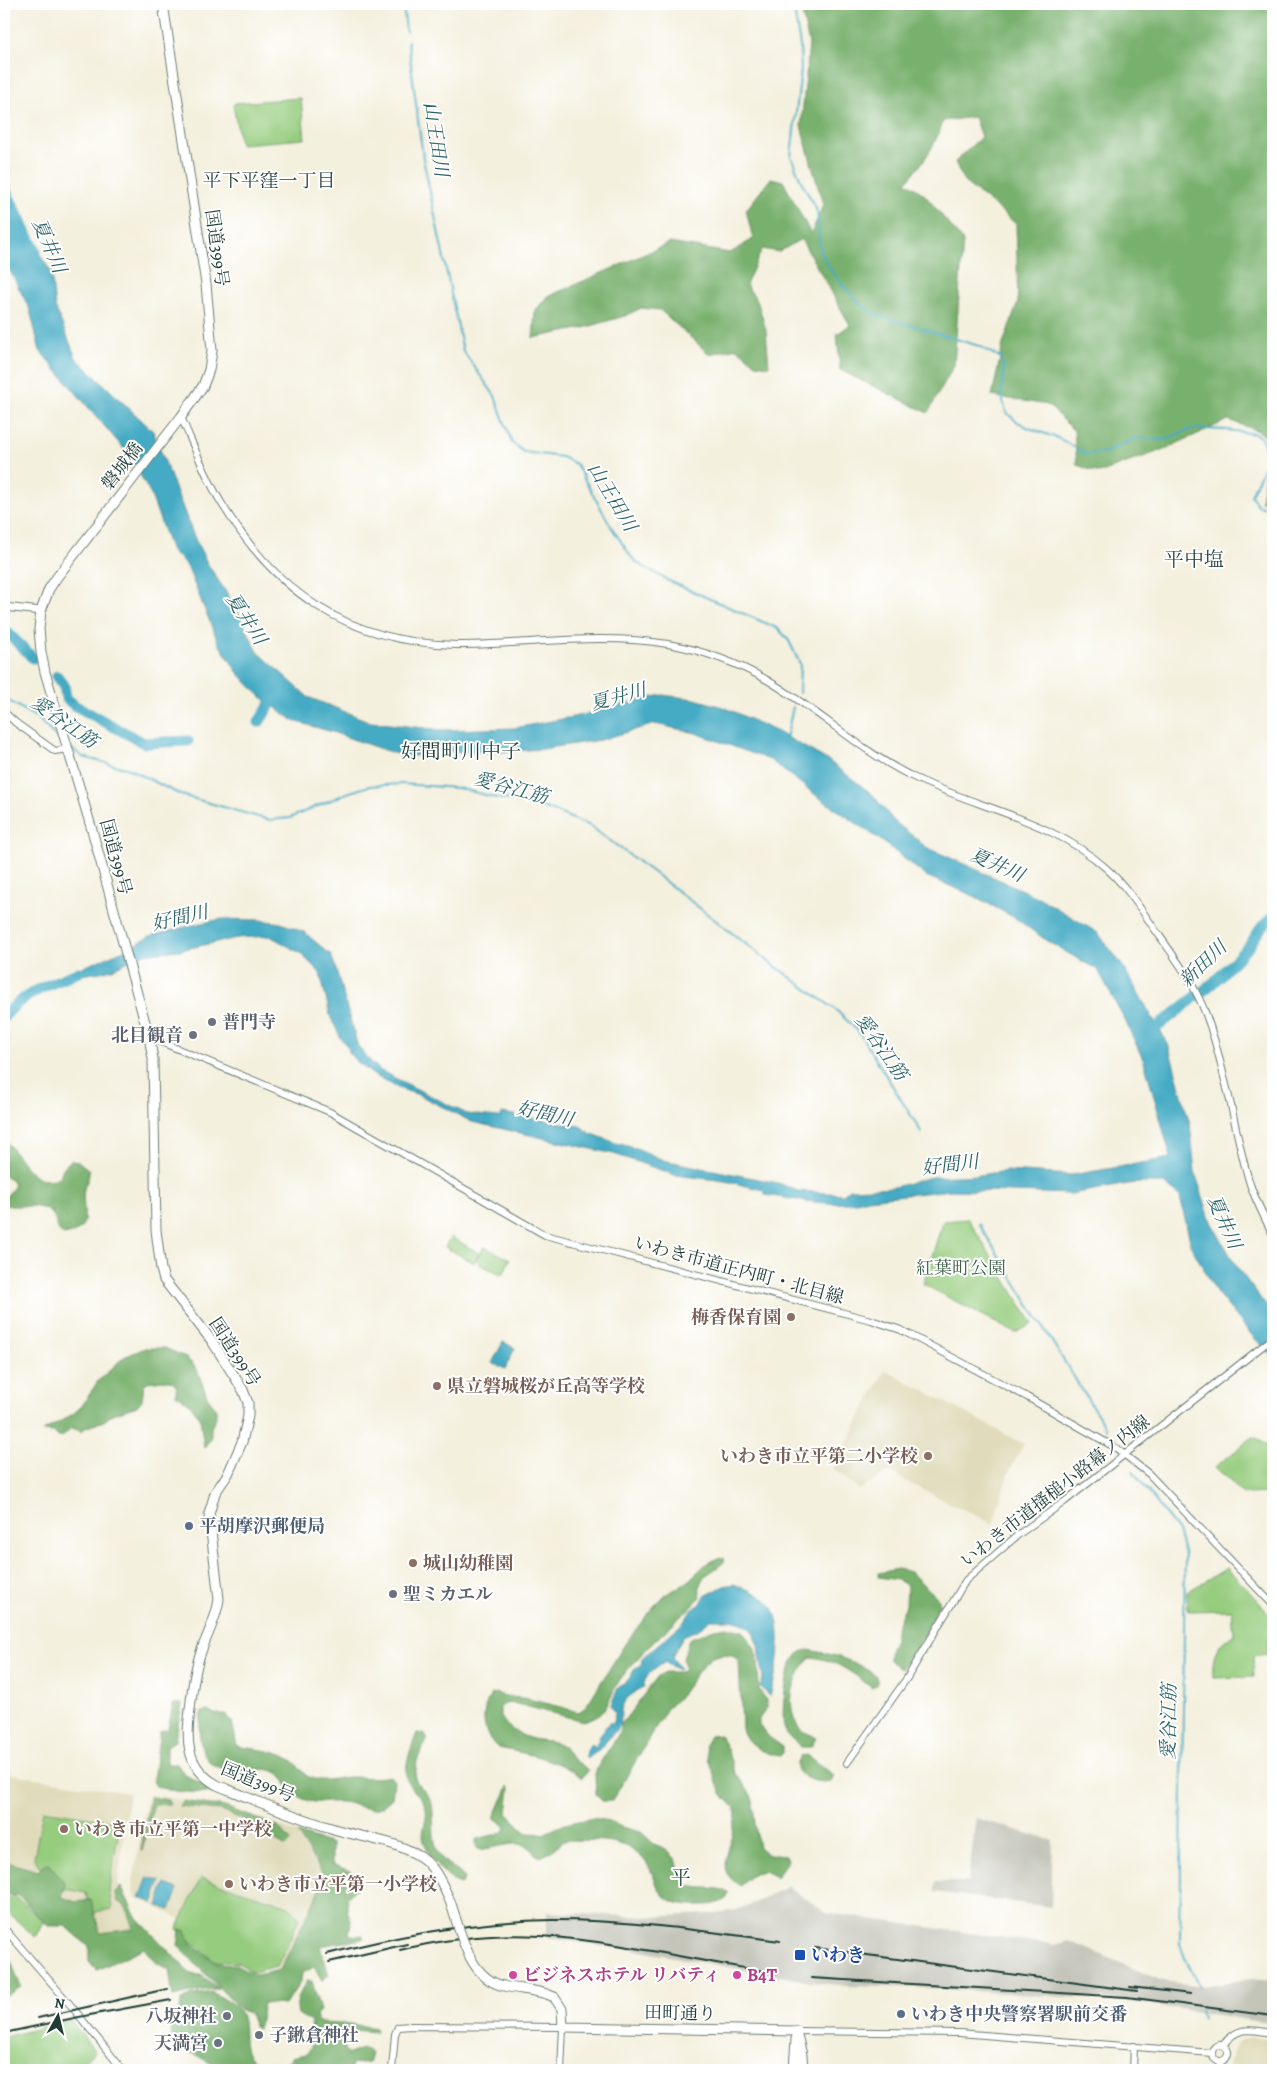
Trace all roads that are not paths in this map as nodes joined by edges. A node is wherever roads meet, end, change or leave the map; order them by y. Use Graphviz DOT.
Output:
graph roads {
  1 [pos="163,4"];
  2 [pos="181,417"];
  3 [pos="172,427"];
  4 [pos="97,524"];
  5 [pos="4,607"];
  6 [pos="41,611"];
  7 [pos="4,712"];
  8 [pos="69,749"];
  9 [pos="149,1037"];
  10 [pos="1273,1235"];
  11 [pos="1273,1338"];
  12 [pos="1125,1455"];
  13 [pos="1273,1605"];
  14 [pos="847,1763"];
  15 [pos="4,1928"];
  16 [pos="564,2027"];
  17 [pos="796,2031"];
  18 [pos="1273,2033"];
  19 [pos="1223,2045"];
  20 [pos="1134,2046"];
  21 [pos="1212,2053"];
  22 [pos="1220,2061"];
  23 [pos="123,2070"];
  24 [pos="392,2070"];
  25 [pos="561,2070"];
  26 [pos="794,2070"];
  27 [pos="803,2070"];
  28 [pos="1133,2070"];
  29 [pos="1221,2070"];
  1 -- 2 [label="highway, 国道399号"];
  2 -- 3 [label="highway, 国道399号"];
  2 -- 10 [label="street"];
  3 -- 4 [label="highway, 磐城橋"];
  4 -- 6 [label="highway, 国道399号"];
  5 -- 6 [label="main road"];
  6 -- 8 [label="highway, 国道399号"];
  7 -- 8 [label="street"];
  8 -- 9 [label="highway, 国道399号"];
  9 -- 12 [label="street, いわき市道正内町・北目線"];
  9 -- 16 [label="highway, 国道399号, bridge"];
  11 -- 12 [label="street, いわき市道搔槌小路幕ノ内線"];
  12 -- 13 [label="street, いわき市道正内町・北目線"];
  12 -- 14 [label="street, いわき市道搔槌小路幕ノ内線"];
  15 -- 23 [label="street"];
  16 -- 17 [label="highway, 田町通り"];
  16 -- 24 [label="street"];
  16 -- 25 [label="street"];
  17 -- 20 [label="street"];
  17 -- 26 [label="highway"];
  17 -- 27 [label="highway"];
  18 -- 19 [label="street"];
  19 -- 21 [label="street"];
  19 -- 22 [label="street"];
  20 -- 21 [label="street"];
  20 -- 28 [label="street"];
  21 -- 22 [label="street"];
  22 -- 29 [label="street"];
}
